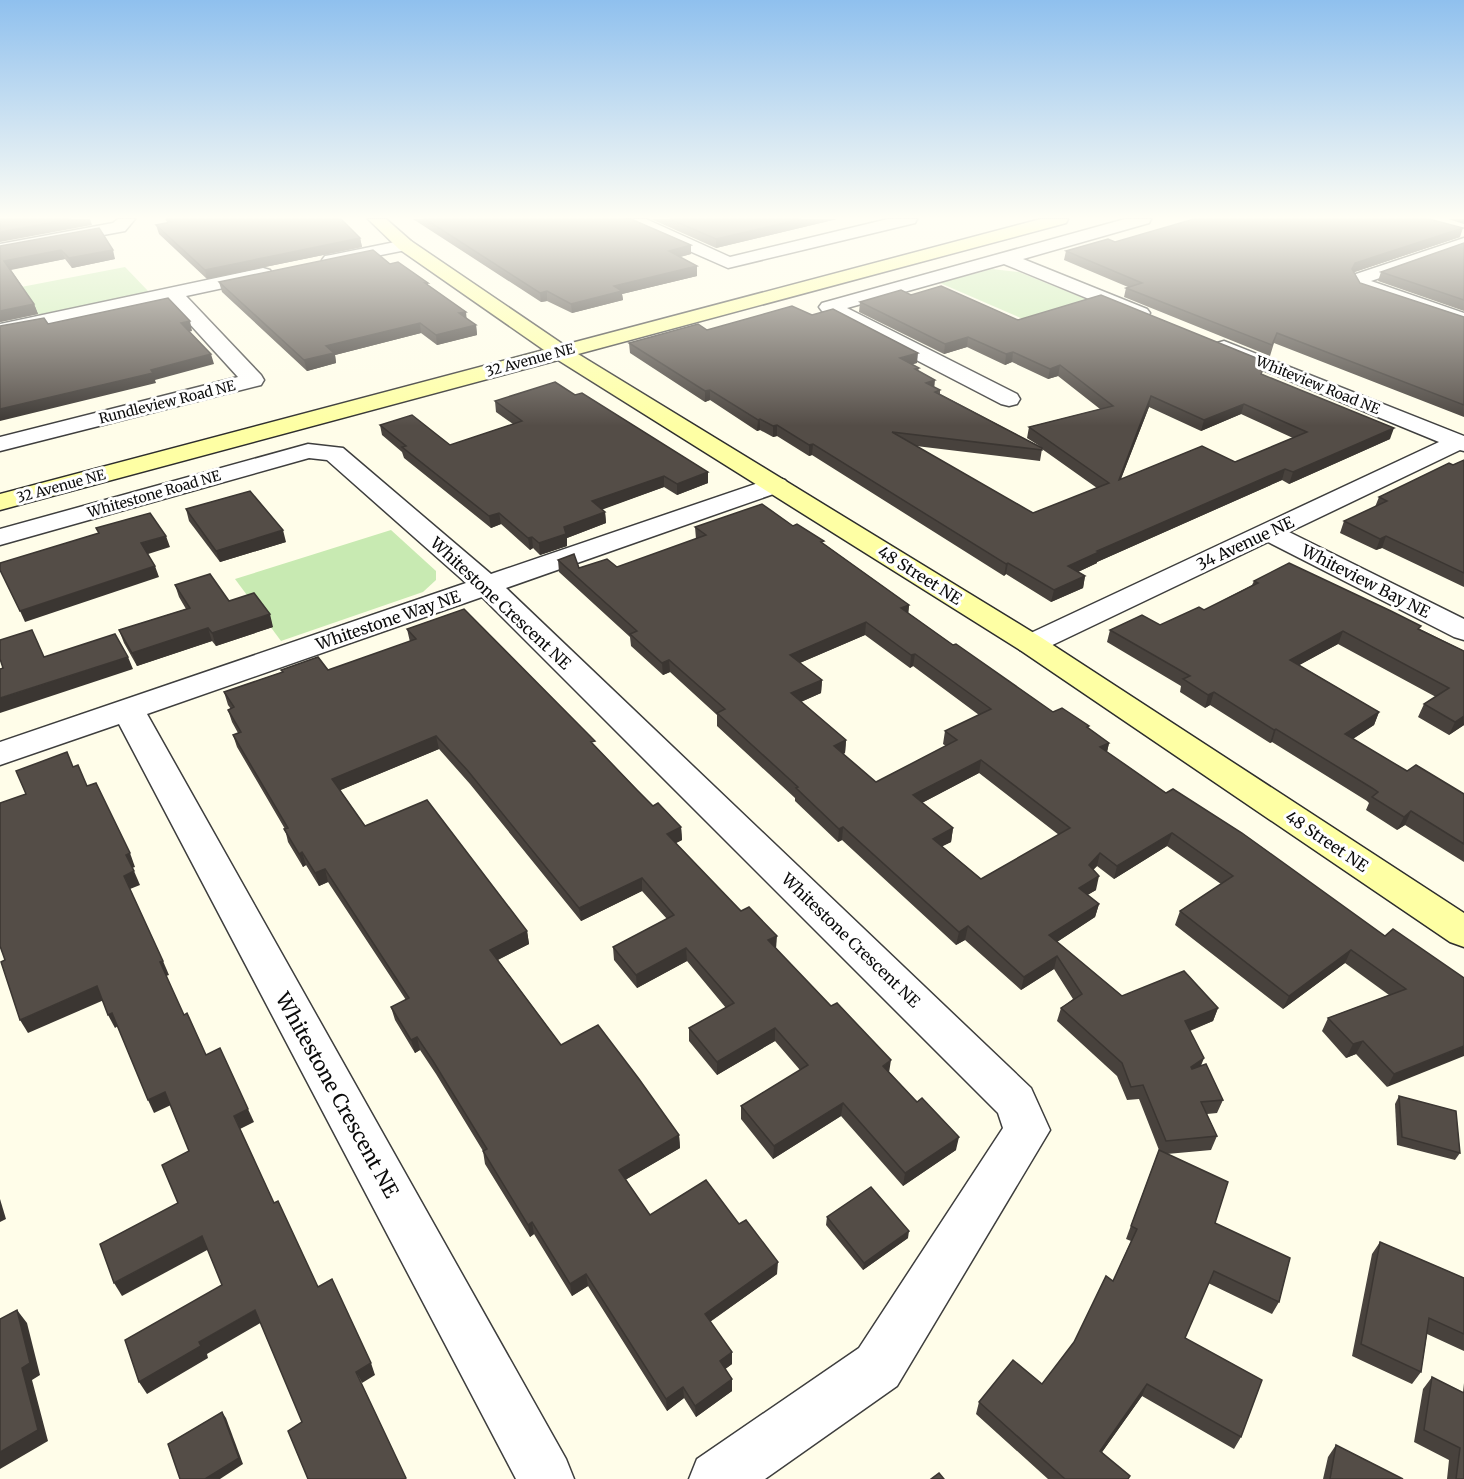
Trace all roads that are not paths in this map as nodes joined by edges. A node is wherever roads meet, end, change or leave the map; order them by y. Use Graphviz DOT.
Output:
graph roads {
  1 [pos="196,288"];
  2 [pos="467,288"];
  3 [pos="733,288"];
  4 [pos="781,288"];
  5 [pos="897,288"];
  6 [pos="1079,288"];
  7 [pos="1371,288"];
  8 [pos="172,293"];
  9 [pos="667,305"];
  10 [pos="1464,320"];
  11 [pos="1160,321"];
  12 [pos="0,330"];
  13 [pos="540,338"];
  14 [pos="1204,339"];
  15 [pos="562,342"];
  16 [pos="588,371"];
  17 [pos="430,387"];
  18 [pos="1009,399"];
  19 [pos="172,434"];
  20 [pos="1461,443"];
  21 [pos="0,444"];
  22 [pos="308,451"];
  23 [pos="776,485"];
  24 [pos="0,502"];
  25 [pos="1268,532"];
  26 [pos="0,537"];
  27 [pos="486,585"];
  28 [pos="1464,631"];
  29 [pos="1031,644"];
  30 [pos="128,710"];
  31 [pos="0,754"];
  32 [pos="1464,932"];
  33 [pos="546,1479"];
  34 [pos="717,1479"];
  1 -- 8 [label="street"];
  2 -- 13 [label="main road, 48 Street NE"];
  3 -- 9 [label="main road"];
  4 -- 15 [label="main road, 32 Avenue NE"];
  5 -- 18 [label="street"];
  6 -- 11 [label="street"];
  7 -- 10 [label="street"];
  8 -- 12 [label="street"];
  8 -- 21 [label="street, Rundleview Road NE"];
  13 -- 15 [label="main road, 48 Street NE"];
  13 -- 19 [label="main road, 32 Avenue NE"];
  14 -- 20 [label="street, Whiteview Road NE"];
  15 -- 16 [label="main road, 48 Street NE"];
  15 -- 17 [label="main road, 32 Avenue NE"];
  16 -- 17 [label="main road"];
  16 -- 23 [label="main road, 48 Street NE"];
  17 -- 24 [label="main road, 32 Avenue NE"];
  20 -- 25 [label="street, 34 Avenue NE"];
  22 -- 26 [label="street, Whitestone Road NE"];
  22 -- 27 [label="street, Whitestone Crescent NE"];
  23 -- 27 [label="street, Whitestone Way NE"];
  23 -- 29 [label="main road, 48 Street NE"];
  25 -- 28 [label="street, Whiteview Bay NE"];
  25 -- 29 [label="street, 34 Avenue NE"];
  27 -- 30 [label="street, Whitestone Way NE"];
  27 -- 34 [label="street, Whitestone Crescent NE"];
  29 -- 32 [label="main road, 48 Street NE"];
  30 -- 31 [label="street, Whitestone Way NE"];
  30 -- 33 [label="street, Whitestone Crescent NE"];
}
